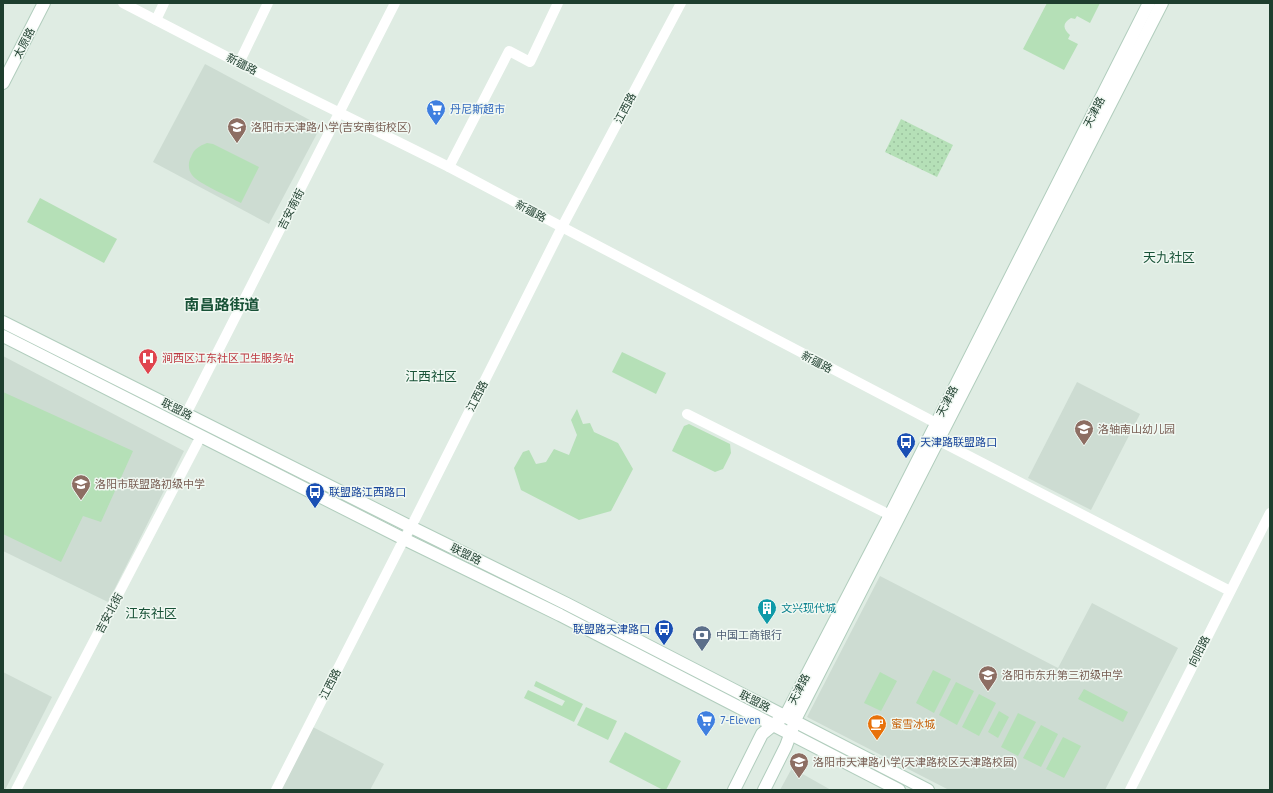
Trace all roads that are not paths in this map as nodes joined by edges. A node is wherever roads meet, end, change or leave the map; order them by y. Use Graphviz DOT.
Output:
graph roads {
  1 [pos="44,3"];
  2 [pos="123,3"];
  3 [pos="164,3"];
  4 [pos="268,3"];
  5 [pos="395,3"];
  6 [pos="558,3"];
  7 [pos="681,3"];
  8 [pos="1149,3"];
  9 [pos="1162,3"];
  10 [pos="156,20"];
  11 [pos="240,63"];
  12 [pos="3,83"];
  13 [pos="340,112"];
  14 [pos="449,167"];
  15 [pos="562,227"];
  16 [pos="3,322"];
  17 [pos="3,336"];
  18 [pos="186,414"];
  19 [pos="687,414"];
  20 [pos="936,424"];
  21 [pos="201,436"];
  22 [pos="934,438"];
  23 [pos="1270,513"];
  24 [pos="890,515"];
  25 [pos="411,527"];
  26 [pos="404,539"];
  27 [pos="1230,591"];
  28 [pos="789,719"];
  29 [pos="772,725"];
  30 [pos="791,734"];
  31 [pos="279,789"];
  32 [pos="16,790"];
  33 [pos="734,790"];
  34 [pos="764,790"];
  35 [pos="899,790"];
  36 [pos="928,790"];
  37 [pos="1130,790"];
  1 -- 12 [label="main road, 太原路"];
  2 -- 10 [label="street, 新疆路"];
  3 -- 10 [label="street"];
  4 -- 11 [label="street"];
  5 -- 13 [label="street, 吉安南街"];
  6 -- 14 [label="street"];
  7 -- 15 [label="street, 江西路"];
  8 -- 20 [label="main road, 天津路"];
  9 -- 22 [label="main road, 天津路"];
  10 -- 11 [label="street, 新疆路"];
  11 -- 13 [label="street, 新疆路"];
  13 -- 14 [label="street, 新疆路"];
  13 -- 18 [label="street, 吉安南街"];
  14 -- 15 [label="street, 新疆路"];
  15 -- 20 [label="street, 新疆路"];
  15 -- 25 [label="street, 江西路"];
  16 -- 18 [label="main road, 联盟路"];
  17 -- 21 [label="main road, 联盟路"];
  18 -- 25 [label="main road, 联盟路"];
  19 -- 24 [label="street"];
  20 -- 22 [label="main road, 天津路"];
  21 -- 26 [label="main road, 联盟路"];
  21 -- 32 [label="street, 吉安北街"];
  22 -- 24 [label="main road, 天津路"];
  22 -- 27 [label="street"];
  22 -- 28 [label="main road, 天津路"];
  23 -- 27 [label="street, 向阳路"];
  24 -- 28 [label="main road, 天津路"];
  25 -- 26 [label="street, 江西路"];
  25 -- 28 [label="main road, 联盟路"];
  26 -- 29 [label="main road, 联盟路"];
  26 -- 31 [label="street, 江西路"];
  27 -- 37 [label="street, 向阳路"];
  28 -- 29 [label="main road, 天津路"];
  28 -- 30 [label="main road, 天津路"];
  28 -- 36 [label="main road, 联盟路"];
  29 -- 30 [label="main road, 联盟路"];
  29 -- 33 [label="main road, 天津路"];
  30 -- 34 [label="main road, 天津路"];
  30 -- 35 [label="main road, 联盟路"];
}
